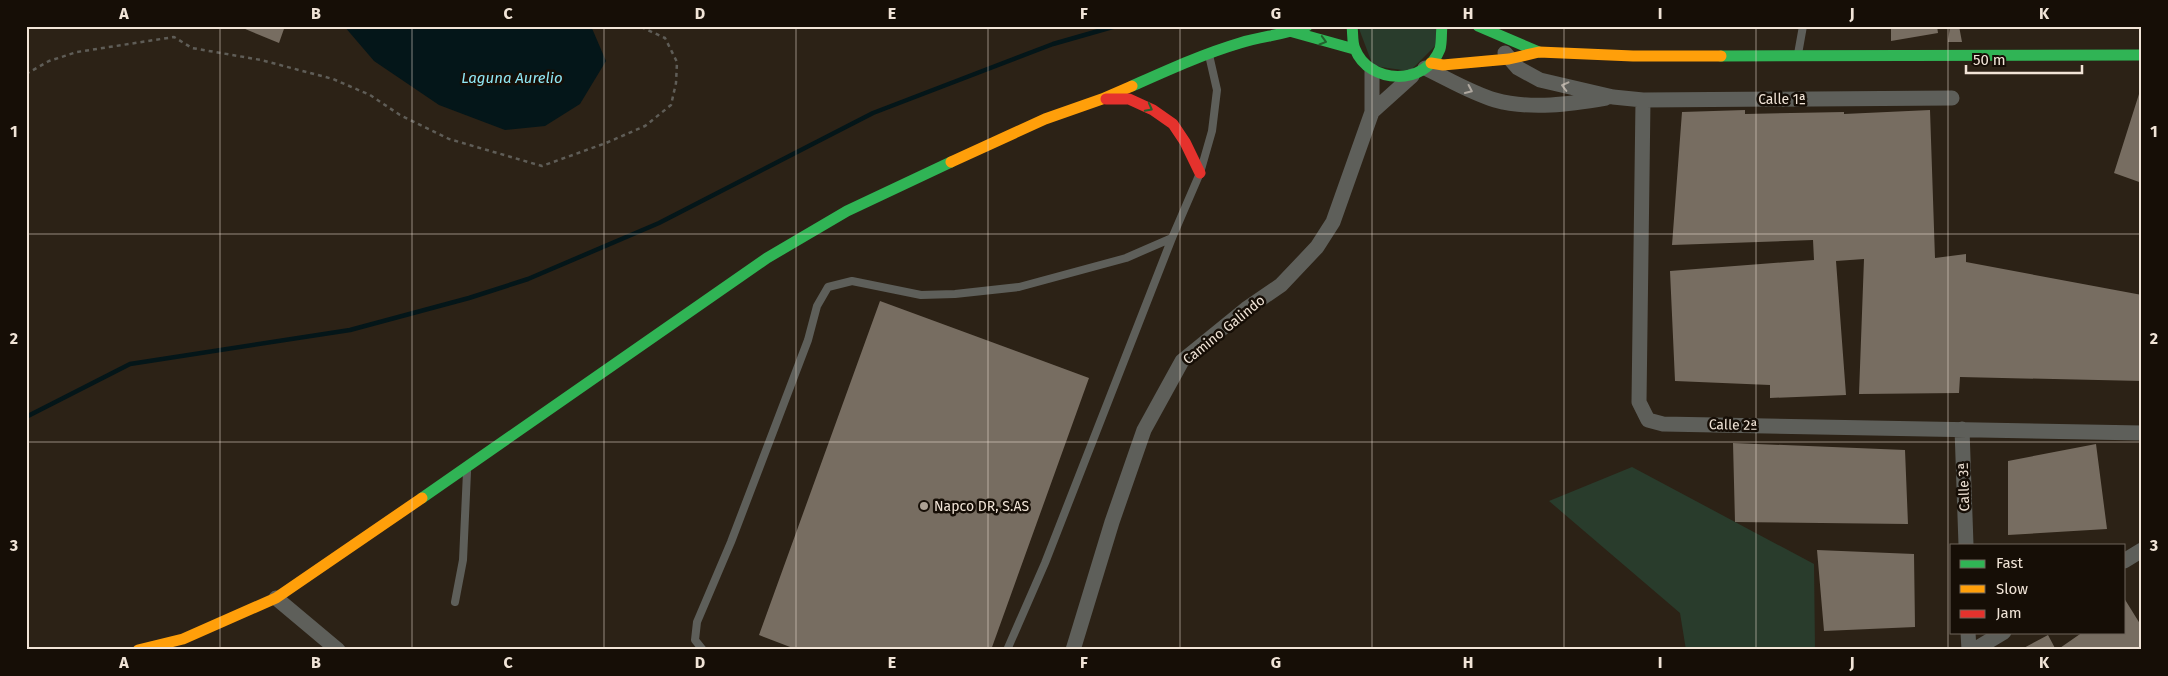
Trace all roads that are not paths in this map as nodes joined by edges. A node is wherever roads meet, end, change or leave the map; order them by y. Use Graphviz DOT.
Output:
graph roads {
  1 [pos="1307,26"];
  2 [pos="1352,26"];
  3 [pos="1442,26"];
  4 [pos="1803,26"];
  5 [pos="1485,30"];
  6 [pos="1293,32"];
  7 [pos="1354,50"];
  8 [pos="1208,52"];
  9 [pos="1539,52"];
  10 [pos="1798,55"];
  11 [pos="2142,55"];
  12 [pos="1509,59"];
  13 [pos="1423,69"];
  14 [pos="1372,71"];
  15 [pos="1613,97"];
  16 [pos="1952,98"];
  17 [pos="1102,99"];
  18 [pos="1643,100"];
  19 [pos="1372,112"];
  20 [pos="1200,173"];
  21 [pos="1172,238"];
  22 [pos="1962,428"];
  23 [pos="2142,433"];
  24 [pos="467,467"];
  25 [pos="1966,544"];
  26 [pos="2142,550"];
  27 [pos="2126,560"];
  28 [pos="276,598"];
  29 [pos="455,602"];
  30 [pos="1968,634"];
  31 [pos="2001,634"];
  32 [pos="148,649"];
  33 [pos="338,650"];
  34 [pos="703,650"];
  35 [pos="1007,650"];
  36 [pos="1074,650"];
  37 [pos="1969,650"];
  38 [pos="1974,650"];
  1 -- 6 [label="main road"];
  2 -- 7 [label="main road"];
  3 -- 13 [label="main road"];
  4 -- 10 [label="lane"];
  5 -- 9 [label="main road"];
  5 -- 12 [label="street, Calle 1ª"];
  6 -- 7 [label="main road, one-way"];
  6 -- 8 [label="main road"];
  7 -- 14 [label="main road"];
  8 -- 17 [label="main road"];
  8 -- 20 [label="lane"];
  9 -- 10 [label="main road"];
  9 -- 12 [label="main road"];
  10 -- 11 [label="main road"];
  12 -- 13 [label="main road"];
  15 -- 12 [label="street, Calle 1ª, one-way"];
  13 -- 14 [label="main road"];
  13 -- 15 [label="street, Calle 1ª, one-way"];
  13 -- 19 [label="street, Camino Galindo"];
  14 -- 19 [label="street, Camino Galindo"];
  15 -- 18 [label="street, Calle 1ª"];
  16 -- 18 [label="street, Calle 1ª"];
  17 -- 20 [label="main road, one-way"];
  17 -- 24 [label="main road"];
  18 -- 22 [label="street, Calle 2ª"];
  19 -- 36 [label="street, Camino Galindo"];
  20 -- 21 [label="lane"];
  21 -- 34 [label="lane"];
  21 -- 35 [label="lane"];
  22 -- 23 [label="street, Calle 2ª"];
  22 -- 25 [label="street, Calle 3ª"];
  24 -- 28 [label="main road"];
  24 -- 29 [label="lane"];
  26 -- 27 [label="street"];
  28 -- 32 [label="main road"];
  28 -- 33 [label="street"];
  30 -- 37 [label="street"];
  31 -- 38 [label="street"];
}
